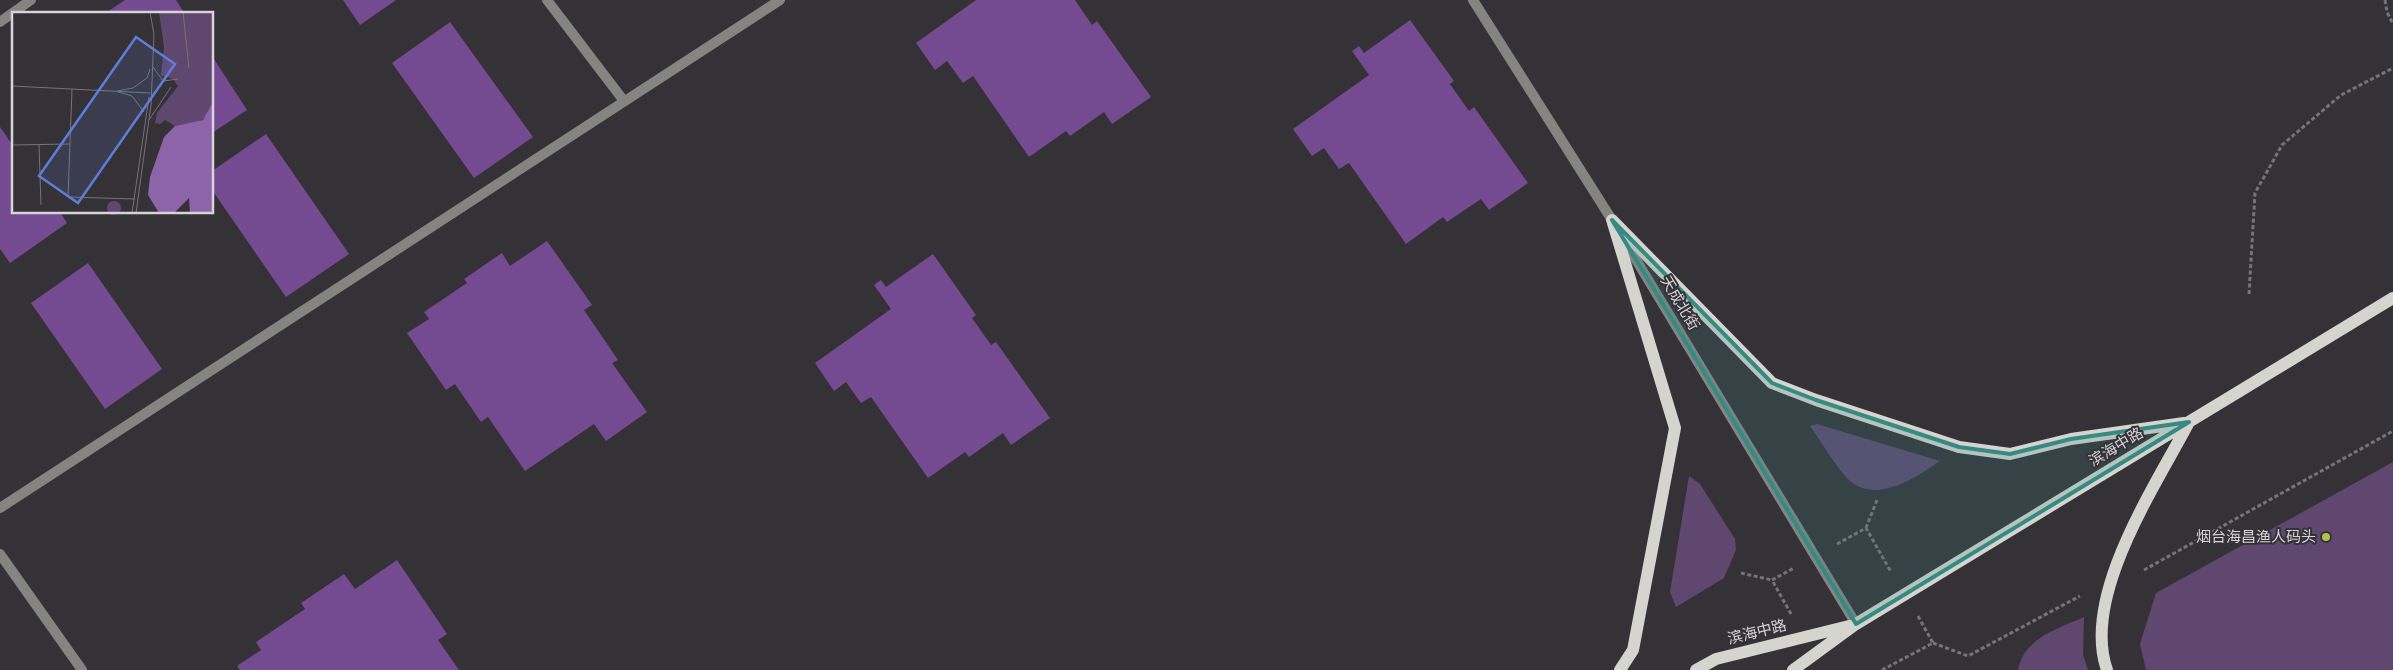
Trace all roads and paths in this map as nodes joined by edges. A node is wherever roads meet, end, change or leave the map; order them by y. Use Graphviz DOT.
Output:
graph roads {
  1 [pos="31,0"];
  2 [pos="547,0"];
  3 [pos="780,0"];
  4 [pos="1473,0"];
  5 [pos="2385,0"];
  6 [pos="14,12"];
  7 [pos="12,13"];
  8 [pos="0,22"];
  9 [pos="2393,24"];
  10 [pos="2393,68"];
  11 [pos="624,102"];
  12 [pos="1612,220"];
  13 [pos="2249,294"];
  14 [pos="2393,298"];
  15 [pos="2189,422"];
  16 [pos="2393,431"];
  17 [pos="1877,500"];
  18 [pos="0,508"];
  19 [pos="1866,528"];
  20 [pos="0,554"];
  21 [pos="1740,573"];
  22 [pos="1772,580"];
  23 [pos="2109,581"];
  24 [pos="1856,624"];
  25 [pos="1933,643"];
  26 [pos="82,670"];
  27 [pos="1620,670"];
  28 [pos="1696,670"];
  29 [pos="1792,670"];
  30 [pos="2107,670"];
  1 -- 6 [label="street"];
  2 -- 11 [label="street"];
  3 -- 11 [label="street"];
  4 -- 12 [label="street, 天成北街"];
  5 -- 9 [label="path"];
  7 -- 8 [label="street"];
  10 -- 13 [label="path"];
  11 -- 18 [label="street"];
  12 -- 15 [label="main road"];
  12 -- 24 [label="street, 天成北街"];
  12 -- 27 [label="main road"];
  14 -- 15 [label="main road, 滨海中路"];
  15 -- 23 [label="main road"];
  15 -- 24 [label="main road, 滨海中路"];
  16 -- 23 [label="path"];
  17 -- 19 [label="path"];
  20 -- 26 [label="street"];
  21 -- 22 [label="path"];
  23 -- 25 [label="path"];
  23 -- 30 [label="main road"];
  24 -- 28 [label="main road, 滨海中路"];
  24 -- 29 [label="main road, 滨海中路"];
}
